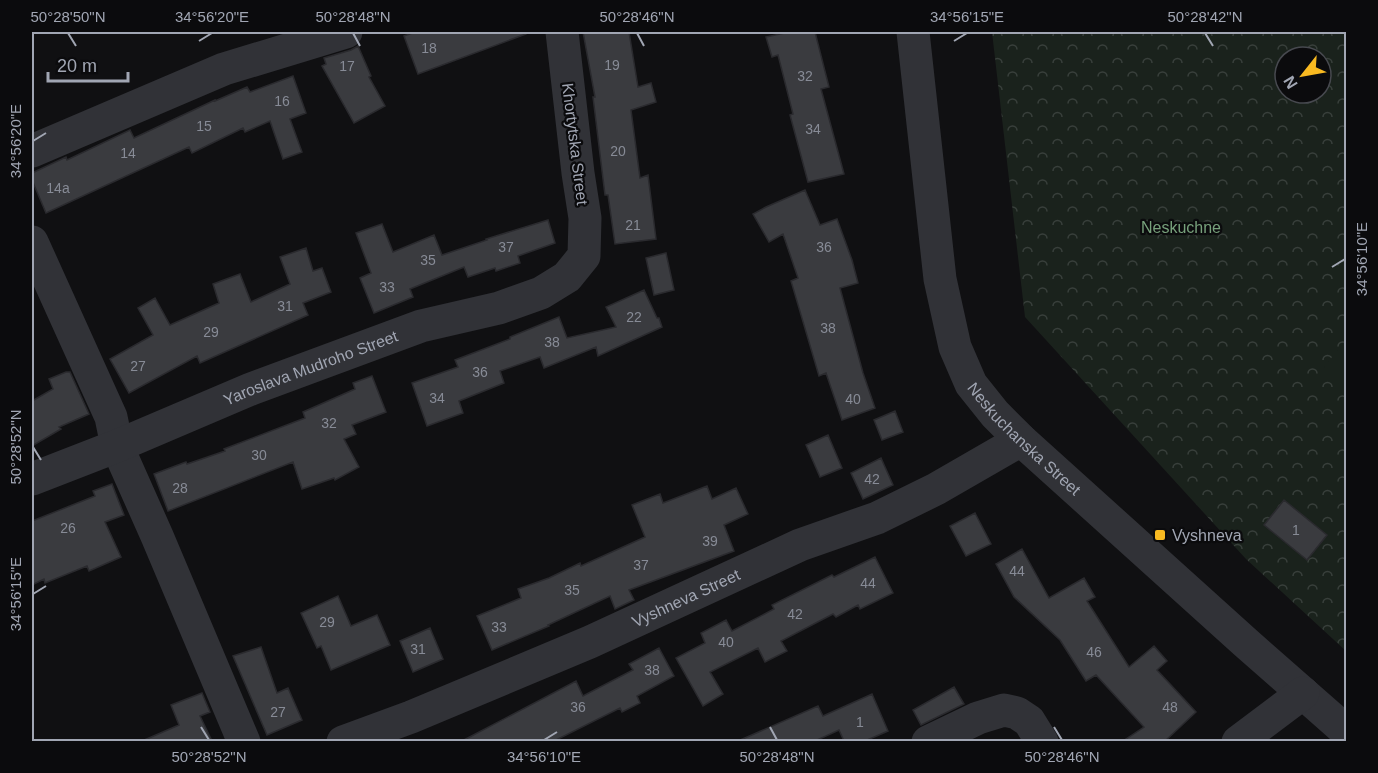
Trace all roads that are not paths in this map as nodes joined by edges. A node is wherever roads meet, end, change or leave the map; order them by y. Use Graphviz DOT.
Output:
graph roads {
  1 [pos="346,32"];
  2 [pos="562,32"];
  3 [pos="913,32"];
  4 [pos="32,151"];
  5 [pos="32,242"];
  6 [pos="584,256"];
  7 [pos="1021,440"];
  8 [pos="117,446"];
  9 [pos="32,479"];
  10 [pos="1303,693"];
  11 [pos="1347,731"];
  12 [pos="244,741"];
  13 [pos="343,741"];
  14 [pos="928,741"];
  15 [pos="1042,741"];
  16 [pos="1238,741"];
  1 -- 4 [label="street"];
  2 -- 6 [label="street, Khortytska Street"];
  3 -- 7 [label="street, Neskuchanska Street"];
  5 -- 8 [label="street"];
  6 -- 8 [label="street, Yaroslava Mudroho Street"];
  7 -- 10 [label="street, Neskuchanska Street"];
  7 -- 13 [label="street, Vyshneva Street"];
  8 -- 9 [label="street, Yaroslava Mudroho Street"];
  8 -- 12 [label="street"];
  10 -- 11 [label="street, Neskuchanska Street"];
  10 -- 16 [label="street"];
  14 -- 15 [label="street"];
}
